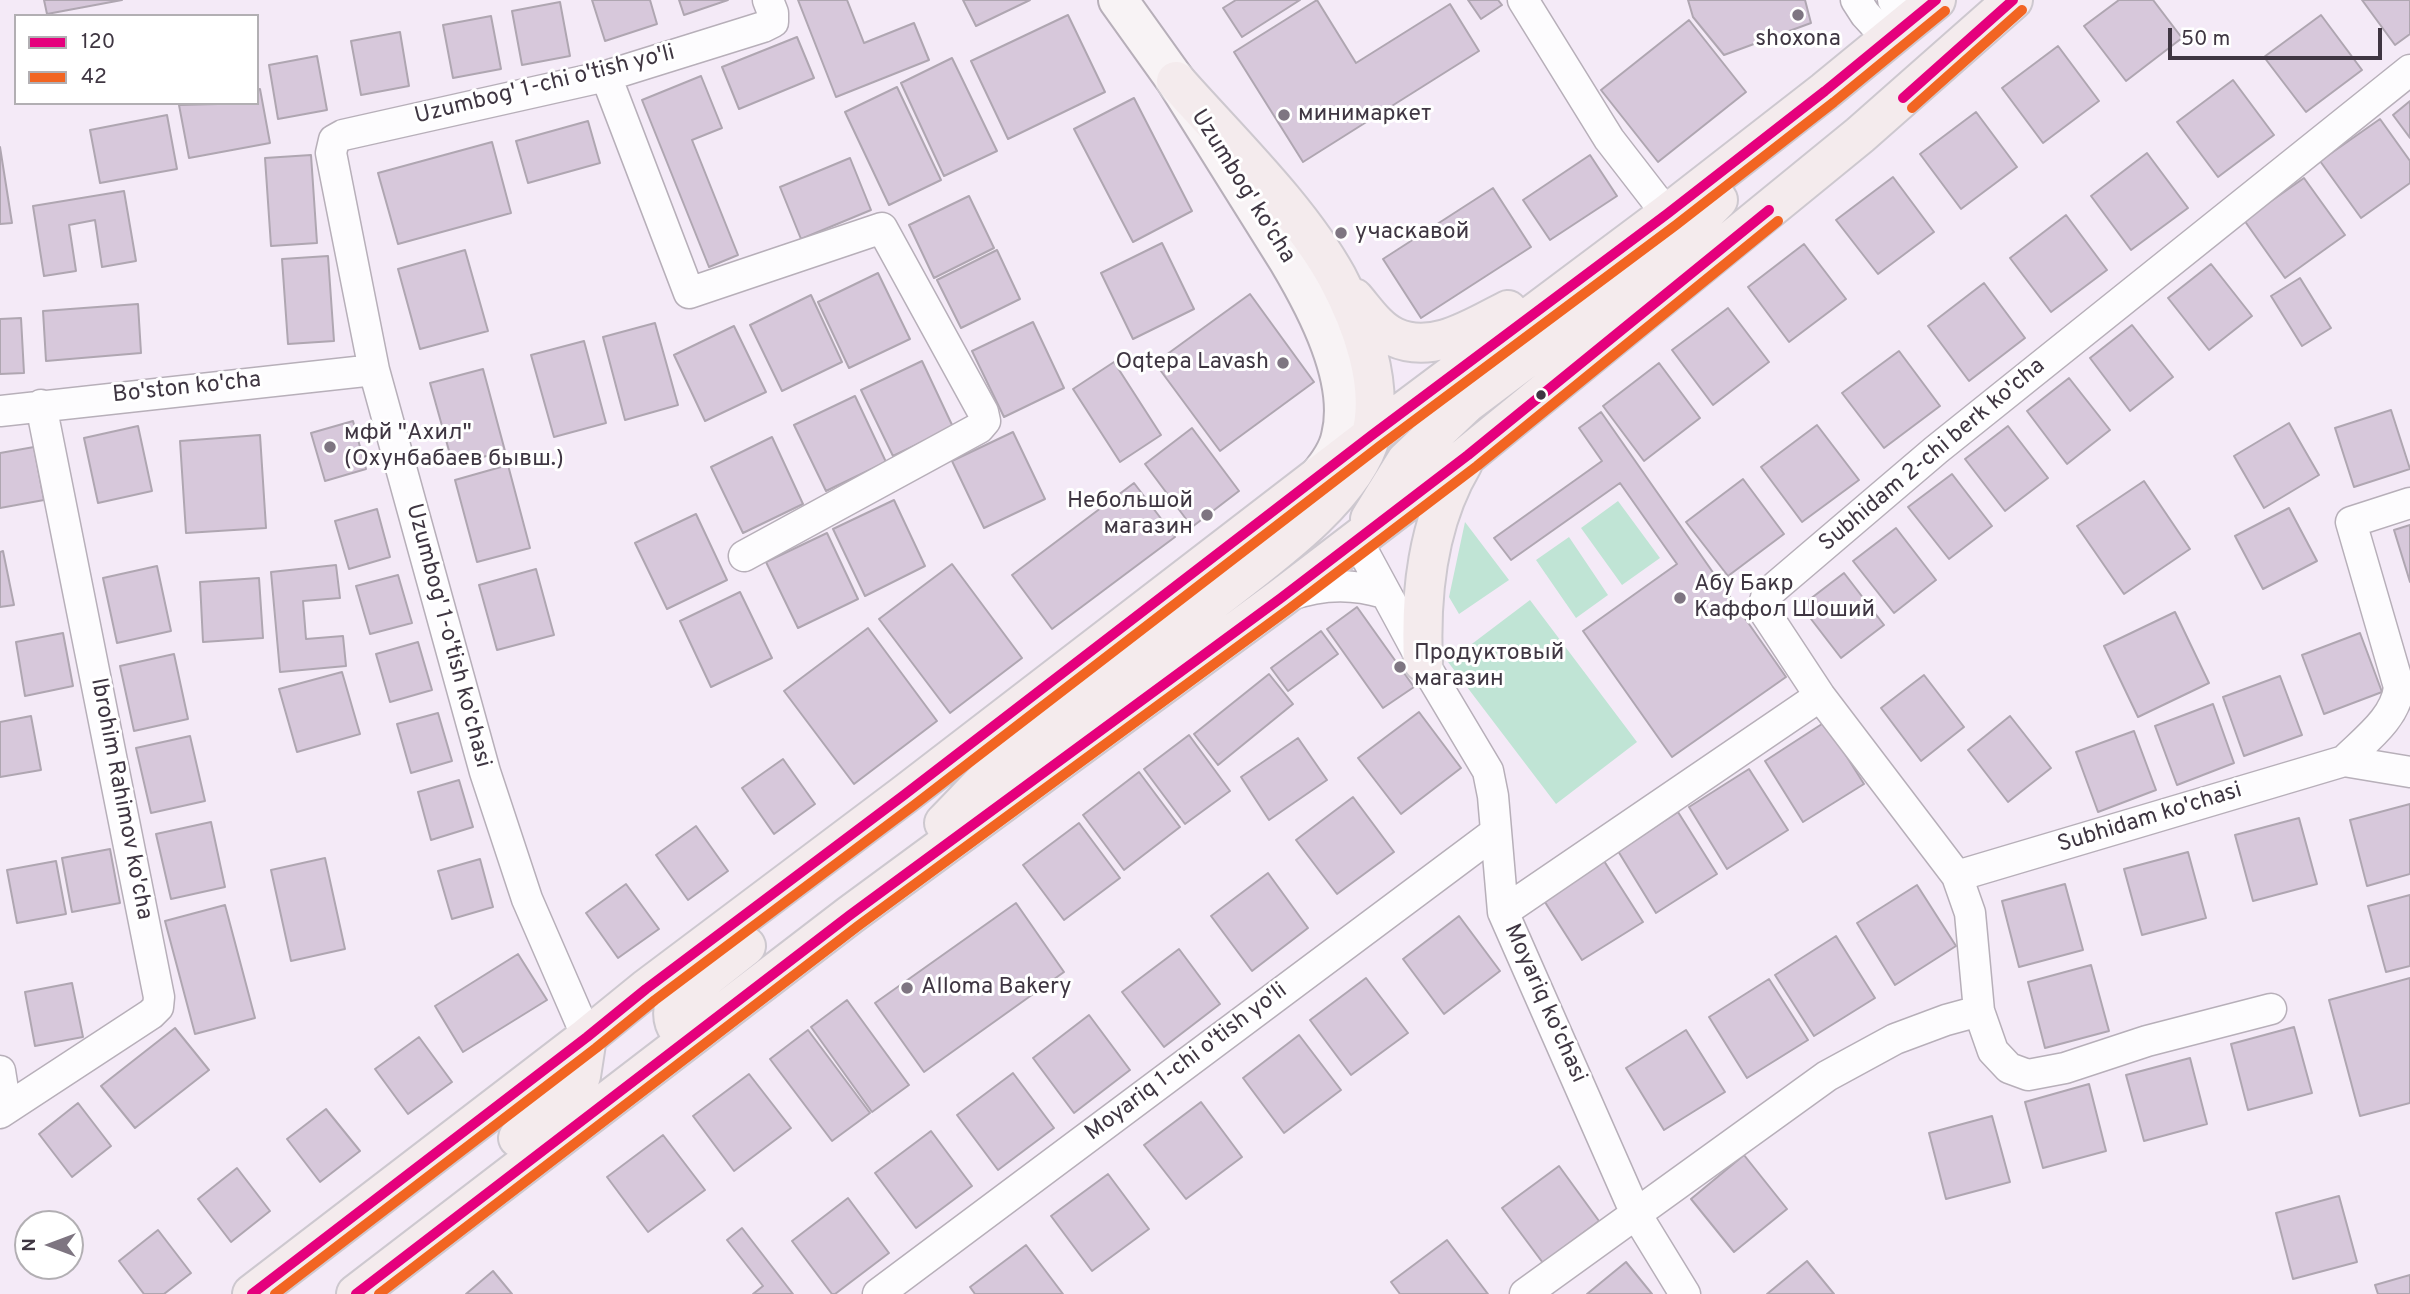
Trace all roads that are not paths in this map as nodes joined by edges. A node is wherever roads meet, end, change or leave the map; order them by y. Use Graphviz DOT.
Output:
graph roads {
  1 [pos="768,0"];
  2 [pos="1118,0"];
  3 [pos="1523,0"];
  4 [pos="1856,0"];
  5 [pos="2013,0"];
  6 [pos="1907,15"];
  7 [pos="2410,69"];
  8 [pos="1934,70"];
  9 [pos="606,76"];
  10 [pos="1175,81"];
  11 [pos="1825,91"];
  12 [pos="334,140"];
  13 [pos="1667,214"];
  14 [pos="1592,269"];
  15 [pos="1336,276"];
  16 [pos="374,370"];
  17 [pos="1343,386"];
  18 [pos="41,405"];
  19 [pos="0,411"];
  20 [pos="1371,435"];
  21 [pos="1468,455"];
  22 [pos="1406,461"];
  23 [pos="1324,489"];
  24 [pos="2410,503"];
  25 [pos="1357,540"];
  26 [pos="744,556"];
  27 [pos="1384,593"];
  28 [pos="1281,598"];
  29 [pos="1423,662"];
  30 [pos="1820,696"];
  31 [pos="2344,761"];
  32 [pos="2410,772"];
  33 [pos="904,795"];
  34 [pos="1496,832"];
  35 [pos="1957,876"];
  36 [pos="1503,912"];
  37 [pos="850,915"];
  38 [pos="2271,1009"];
  39 [pos="1979,1011"];
  40 [pos="587,1037"];
  41 [pos="686,1040"];
  42 [pos="0,1070"];
  43 [pos="3,1110"];
  44 [pos="1636,1214"];
  45 [pos="252,1294"];
  46 [pos="326,1294"];
  47 [pos="356,1294"];
  48 [pos="878,1294"];
  49 [pos="1525,1294"];
  50 [pos="1685,1294"];
  1 -- 9 [label="street, Uzumbog' 1-chi o'tish yo'li"];
  2 -- 10 [label="street, Uzumbog' ko'cha"];
  3 -- 13 [label="street"];
  4 -- 6 [label="street"];
  5 -- 8 [label="main road"];
  6 -- 8 [label="main road"];
  6 -- 11 [label="main road"];
  7 -- 30 [label="street, Subhidam 2-chi berk ko'cha"];
  8 -- 21 [label="main road"];
  9 -- 12 [label="street, Uzumbog' 1-chi o'tish yo'li"];
  9 -- 26 [label="street"];
  10 -- 15 [label="main road"];
  10 -- 17 [label="street, Uzumbog' ko'cha"];
  11 -- 13 [label="main road"];
  11 -- 22 [label="main road"];
  12 -- 16 [label="street, Uzumbog' 1-o'tish ko'chasi"];
  13 -- 14 [label="main road"];
  14 -- 15 [label="main road"];
  14 -- 20 [label="main road"];
  15 -- 20 [label="main road"];
  16 -- 18 [label="street, Bo'ston ko'cha"];
  16 -- 40 [label="street, Uzumbog' 1-o'tish ko'chasi"];
  17 -- 20 [label="street, Uzumbog' ko'cha"];
  17 -- 23 [label="street, Uzumbog' ko'cha"];
  18 -- 19 [label="street, Bo'ston ko'cha"];
  18 -- 43 [label="street, Ibrohim Rahimov ko'cha"];
  20 -- 22 [label="main road, Uzumbog' ko'cha"];
  20 -- 23 [label="main road"];
  21 -- 22 [label="main road, Uzumbog' ko'cha"];
  21 -- 25 [label="main road"];
  21 -- 29 [label="main road"];
  22 -- 25 [label="main road"];
  23 -- 25 [label="main road"];
  23 -- 33 [label="main road"];
  23 -- 37 [label="main road"];
  24 -- 31 [label="street"];
  25 -- 27 [label="street, Moyariq ko'chasi"];
  25 -- 28 [label="main road"];
  27 -- 28 [label="street"];
  27 -- 29 [label="street, Moyariq ko'chasi"];
  28 -- 37 [label="main road"];
  29 -- 34 [label="street, Moyariq ko'chasi"];
  30 -- 35 [label="street, Subhidam 2-chi berk ko'cha"];
  30 -- 36 [label="street"];
  31 -- 32 [label="street"];
  31 -- 35 [label="street, Subhidam ko'chasi"];
  33 -- 40 [label="main road"];
  33 -- 41 [label="main road"];
  34 -- 36 [label="street, Moyariq ko'chasi"];
  34 -- 48 [label="street, Moyariq 1-chi o'tish yo'li"];
  35 -- 39 [label="street, Subhidam 2-chi berk ko'cha"];
  36 -- 44 [label="street, Moyariq ko'chasi"];
  37 -- 41 [label="main road"];
  38 -- 39 [label="street, Subhidam 2-chi berk ko'cha"];
  39 -- 44 [label="street"];
  40 -- 45 [label="main road"];
  40 -- 46 [label="main road"];
  41 -- 47 [label="main road"];
  42 -- 43 [label="street"];
  44 -- 49 [label="street"];
  44 -- 50 [label="street, Moyariq ko'chasi"];
}
